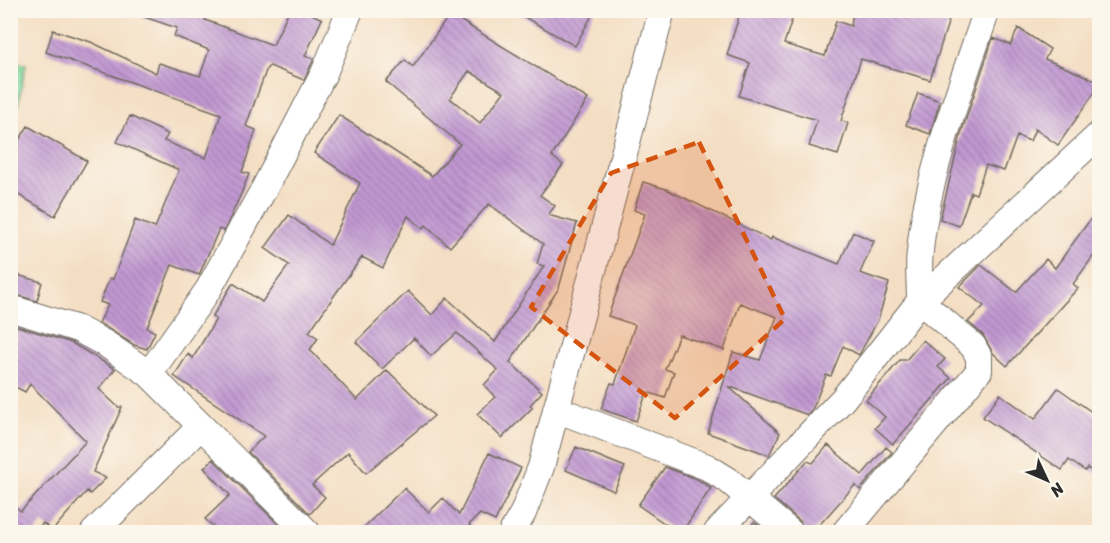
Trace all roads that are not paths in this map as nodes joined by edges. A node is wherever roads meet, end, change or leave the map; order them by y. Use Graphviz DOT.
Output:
graph roads {
  1 [pos="350,10"];
  2 [pos="662,10"];
  3 [pos="987,10"];
  4 [pos="1100,134"];
  5 [pos="920,301"];
  6 [pos="10,308"];
  7 [pos="149,374"];
  8 [pos="556,409"];
  9 [pos="200,427"];
  10 [pos="751,499"];
  11 [pos="94,532"];
  12 [pos="307,532"];
  13 [pos="512,532"];
  14 [pos="717,532"];
  15 [pos="790,532"];
  16 [pos="845,532"];
  1 -- 7 [label="street"];
  2 -- 8 [label="street"];
  3 -- 5 [label="street"];
  4 -- 5 [label="street"];
  5 -- 10 [label="street"];
  5 -- 16 [label="street"];
  6 -- 7 [label="street"];
  7 -- 9 [label="street"];
  8 -- 10 [label="street"];
  8 -- 13 [label="street"];
  9 -- 11 [label="street"];
  9 -- 12 [label="street"];
  10 -- 14 [label="street"];
  10 -- 15 [label="street"];
}
